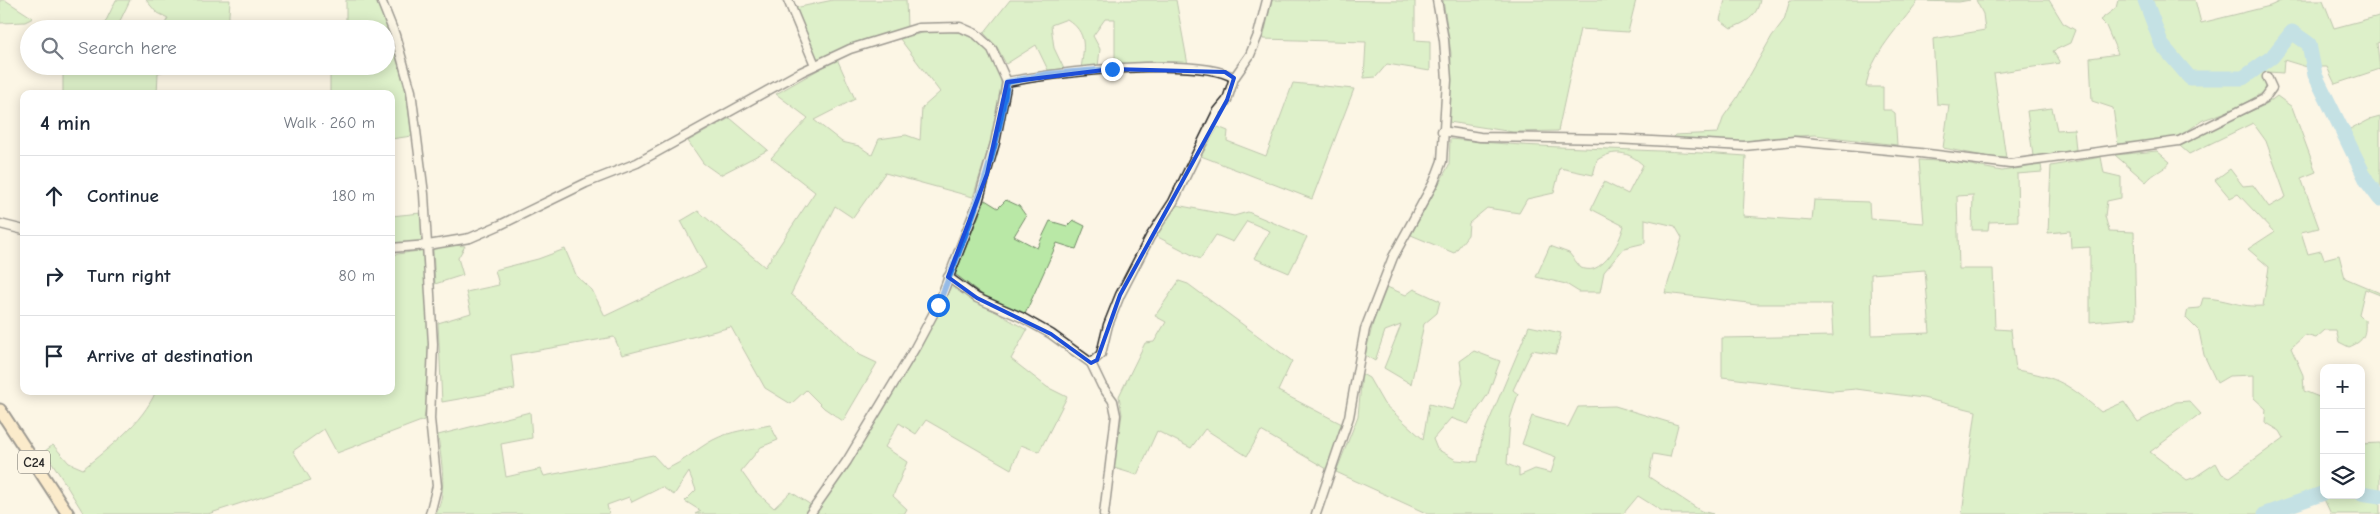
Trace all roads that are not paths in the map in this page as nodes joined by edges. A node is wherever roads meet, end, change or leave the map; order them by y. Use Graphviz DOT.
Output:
graph roads {
  1 [pos="381,0"];
  2 [pos="788,0"];
  3 [pos="1268,0"];
  4 [pos="1437,0"];
  5 [pos="389,20"];
  6 [pos="395,35"];
  7 [pos="815,65"];
  8 [pos="2267,77"];
  9 [pos="1234,78"];
  10 [pos="1007,82"];
  11 [pos="1442,131"];
  12 [pos="0,224"];
  13 [pos="20,229"];
  14 [pos="428,245"];
  15 [pos="395,248"];
  16 [pos="948,277"];
  17 [pos="1091,363"];
  18 [pos="0,410"];
  19 [pos="68,514"];
  20 [pos="430,514"];
  21 [pos="810,514"];
  22 [pos="1104,514"];
  23 [pos="1316,514"];
  1 -- 5 [label="street"];
  2 -- 7 [label="street"];
  3 -- 9 [label="street"];
  4 -- 11 [label="street"];
  6 -- 14 [label="street"];
  7 -- 10 [label="street"];
  7 -- 14 [label="street"];
  8 -- 11 [label="street"];
  9 -- 10 [label="street"];
  9 -- 17 [label="street"];
  10 -- 16 [label="street"];
  11 -- 23 [label="street"];
  12 -- 13 [label="street"];
  14 -- 15 [label="street"];
  14 -- 20 [label="street"];
  16 -- 17 [label="street"];
  16 -- 21 [label="street"];
  17 -- 22 [label="street"];
  18 -- 19 [label="main road, C24"];
}
